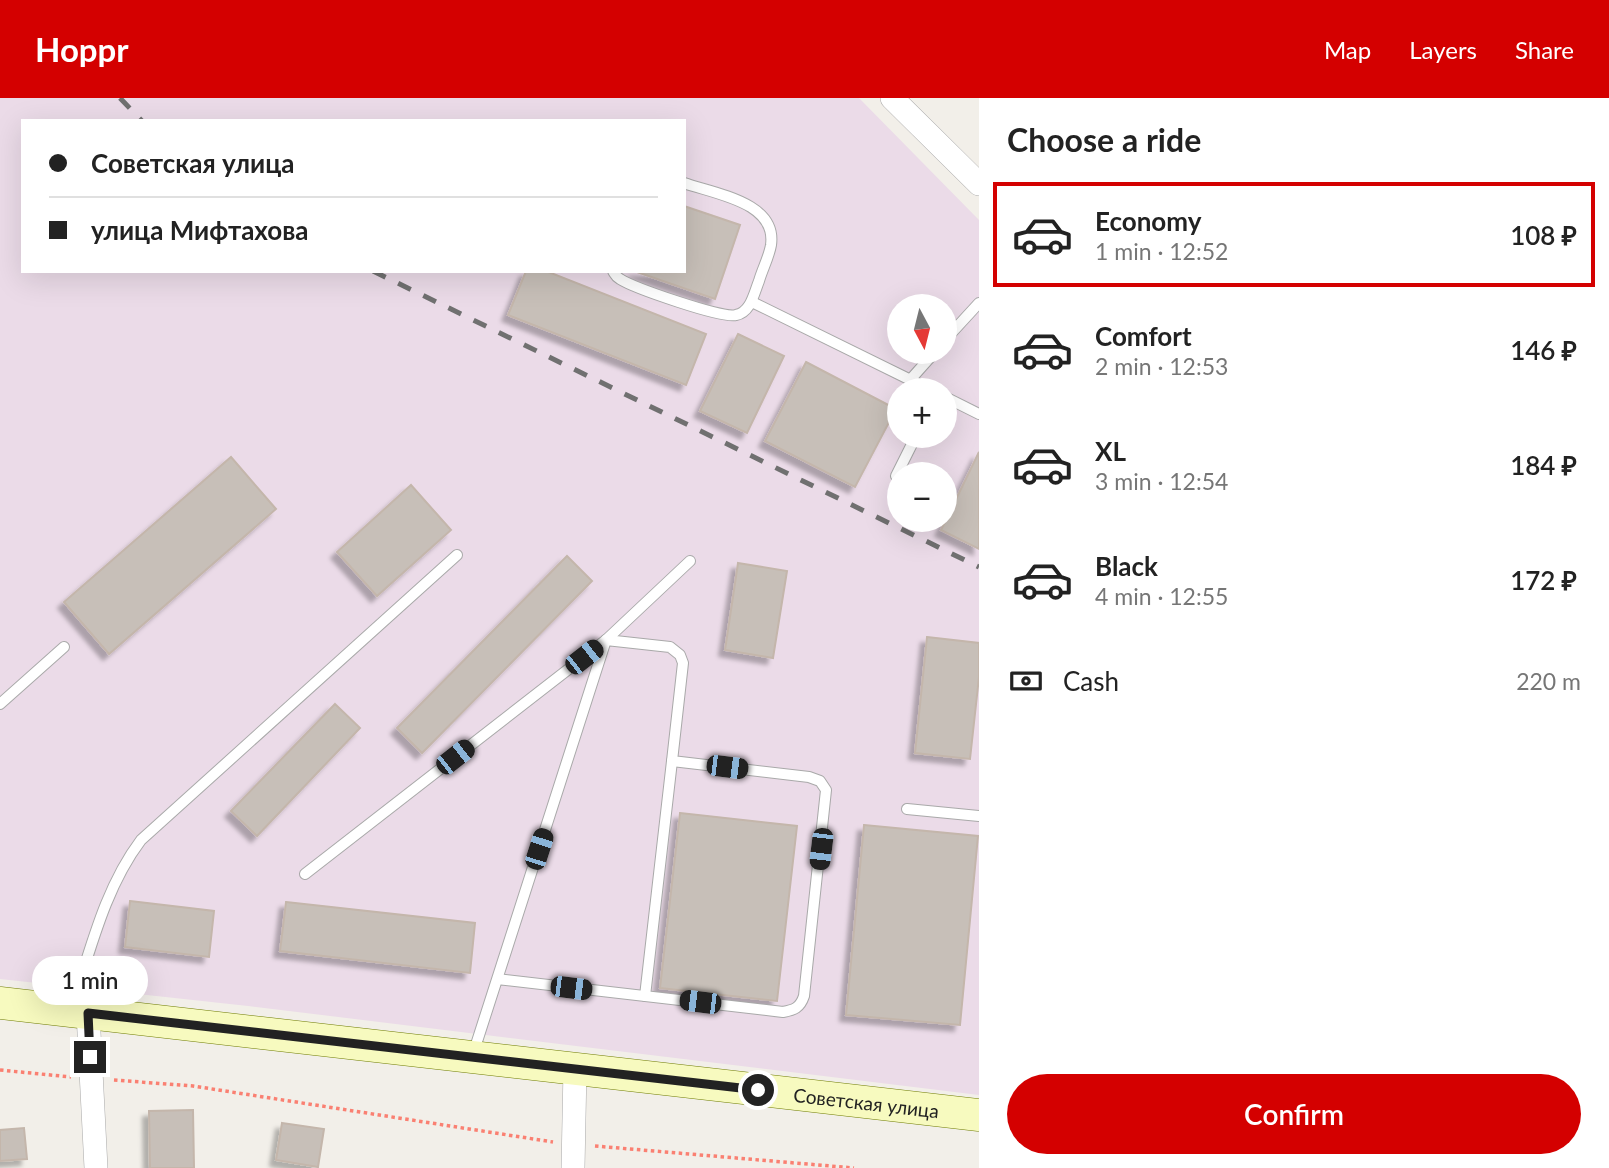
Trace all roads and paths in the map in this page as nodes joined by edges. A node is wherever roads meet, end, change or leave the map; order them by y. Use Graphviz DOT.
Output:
graph roads {
  1 [pos="892,98"];
  2 [pos="686,184"];
  3 [pos="979,184"];
  4 [pos="614,273"];
  5 [pos="751,302"];
  6 [pos="979,303"];
  7 [pos="957,327"];
  8 [pos="924,364"];
  9 [pos="906,378"];
  10 [pos="912,378"];
  11 [pos="957,403"];
  12 [pos="979,414"];
  13 [pos="457,555"];
  14 [pos="690,561"];
  15 [pos="606,640"];
  16 [pos="64,647"];
  17 [pos="0,704"];
  18 [pos="672,761"];
  19 [pos="907,809"];
  20 [pos="979,816"];
  21 [pos="305,874"];
  22 [pos="498,979"];
  23 [pos="645,996"];
  24 [pos="0,1003"];
  25 [pos="79,1012"];
  26 [pos="472,1057"];
  27 [pos="575,1069"];
  28 [pos="0,1070"];
  29 [pos="91,1079"];
  30 [pos="979,1114"];
  31 [pos="572,1144"];
  32 [pos="96,1168"];
  33 [pos="573,1168"];
  34 [pos="854,1168"];
  1 -- 3 [label="street"];
  2 -- 5 [label="lane"];
  4 -- 5 [label="lane"];
  5 -- 9 [label="lane"];
  6 -- 7 [label="lane"];
  8 -- 10 [label="lane"];
  11 -- 12 [label="lane"];
  13 -- 25 [label="lane"];
  14 -- 15 [label="lane"];
  15 -- 18 [label="lane"];
  15 -- 21 [label="lane"];
  15 -- 22 [label="lane"];
  16 -- 17 [label="lane"];
  18 -- 23 [label="lane"];
  18 -- 23 [label="lane"];
  19 -- 20 [label="lane"];
  22 -- 23 [label="lane"];
  22 -- 26 [label="lane"];
  24 -- 25 [label="main road, Советская улица"];
  25 -- 26 [label="main road, Советская улица"];
  25 -- 29 [label="street"];
  26 -- 27 [label="main road, Советская улица"];
  27 -- 30 [label="main road, Советская улица"];
  27 -- 31 [label="street"];
  28 -- 29 [label="path"];
  29 -- 31 [label="path"];
  29 -- 32 [label="street"];
  31 -- 33 [label="street"];
  31 -- 34 [label="path"];
}
